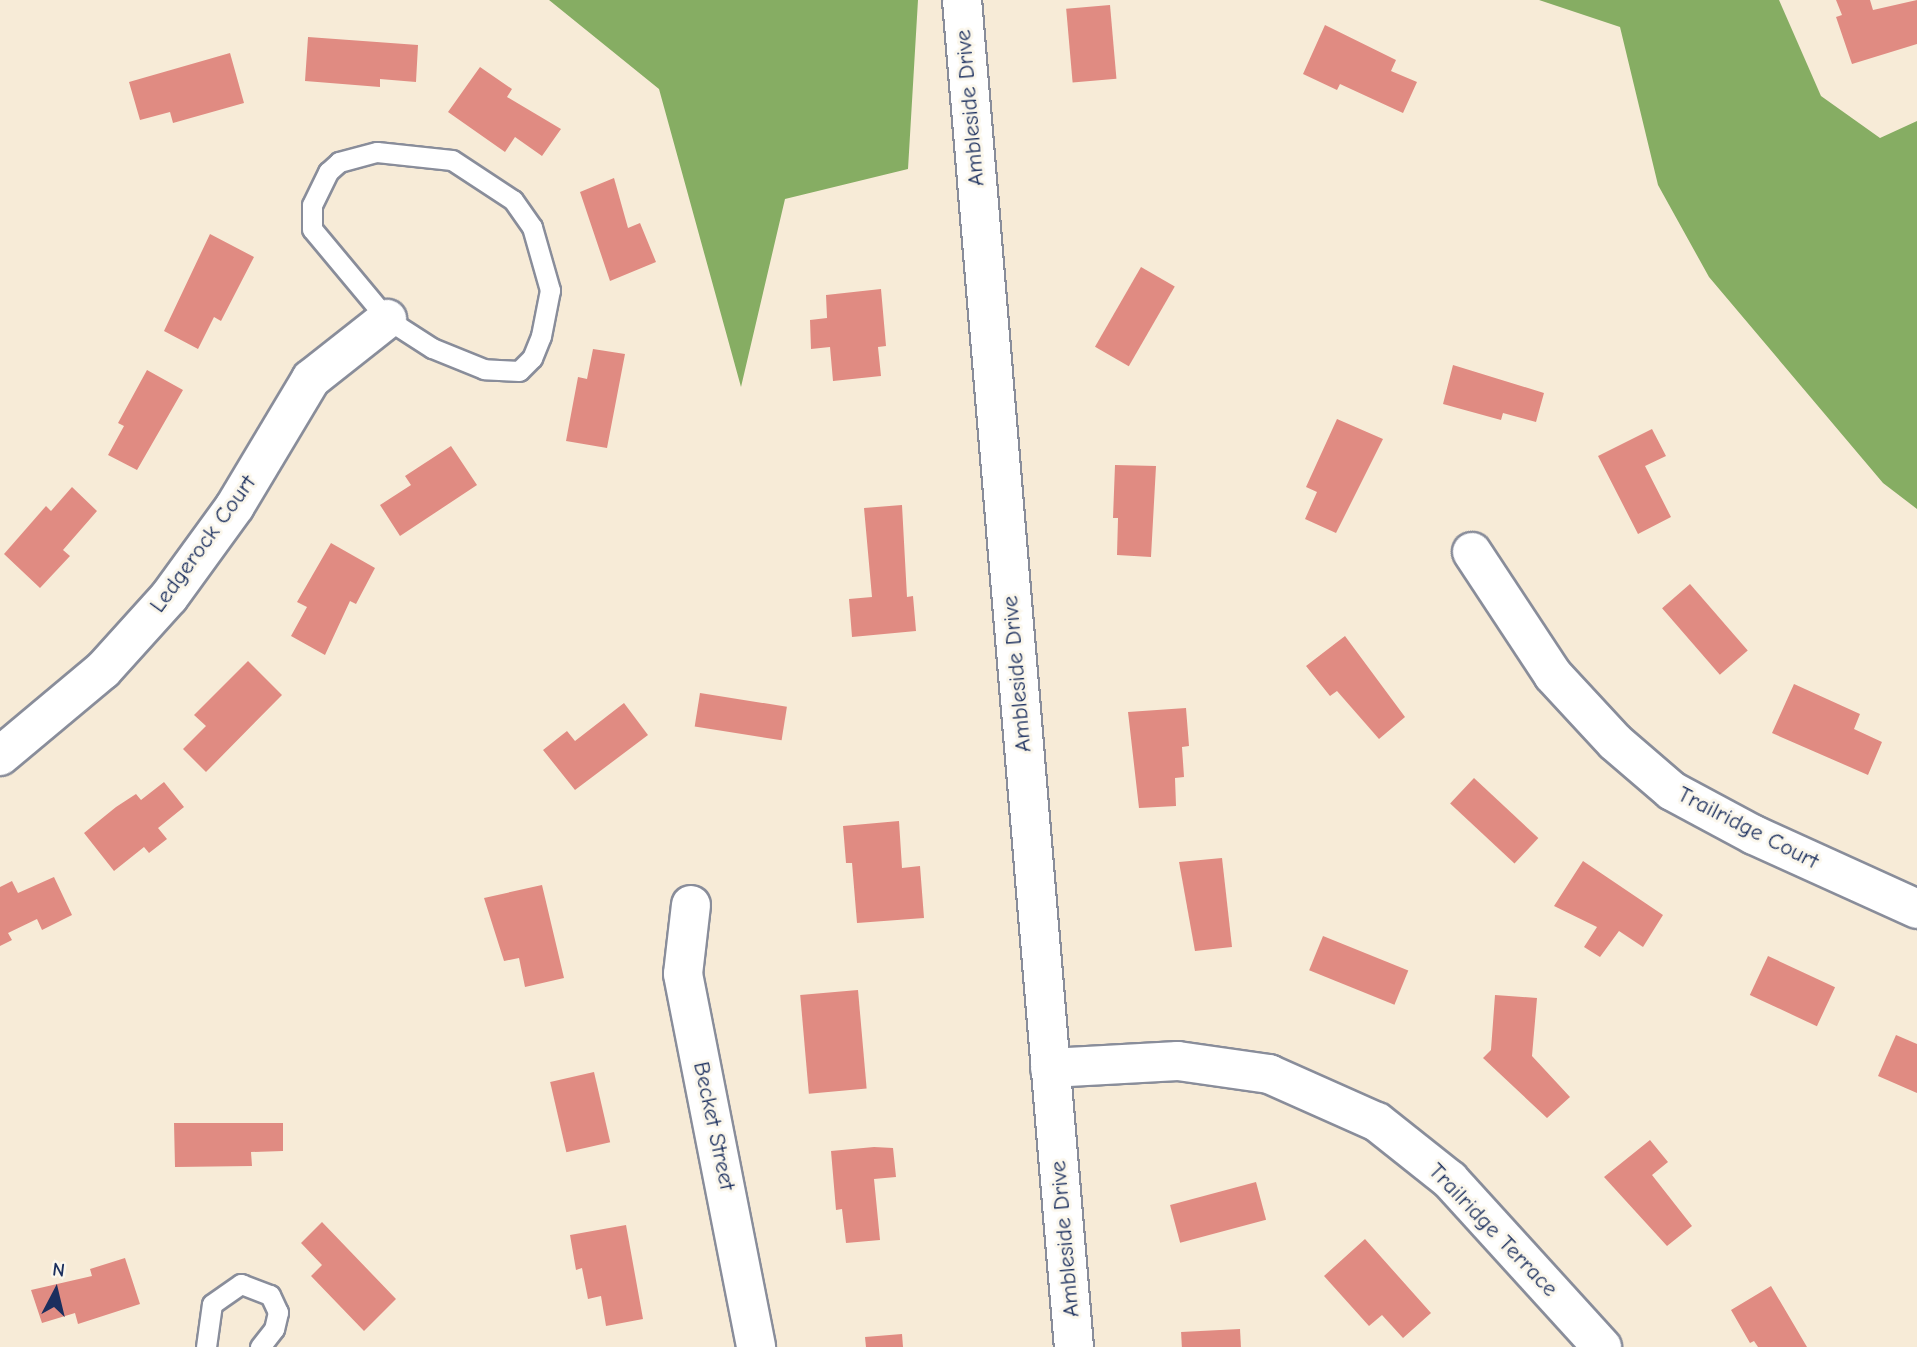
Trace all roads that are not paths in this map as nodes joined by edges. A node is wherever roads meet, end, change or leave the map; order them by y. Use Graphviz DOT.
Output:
graph roads {
  1 [pos="962,0"];
  2 [pos="387,319"];
  3 [pos="1472,552"];
  4 [pos="0,756"];
  5 [pos="691,905"];
  6 [pos="1917,909"];
  7 [pos="1050,1068"];
  8 [pos="206,1347"];
  9 [pos="260,1347"];
  10 [pos="756,1347"];
  11 [pos="1074,1347"];
  12 [pos="1602,1347"];
  1 -- 7 [label="street, Ambleside Drive"];
  2 -- 2 [label="lane"];
  2 -- 4 [label="street, Ledgerock Court"];
  3 -- 6 [label="street, Trailridge Court"];
  5 -- 10 [label="street, Becket Street"];
  7 -- 11 [label="street, Ambleside Drive"];
  7 -- 12 [label="street, Trailridge Terrace"];
  8 -- 9 [label="lane"];
}
